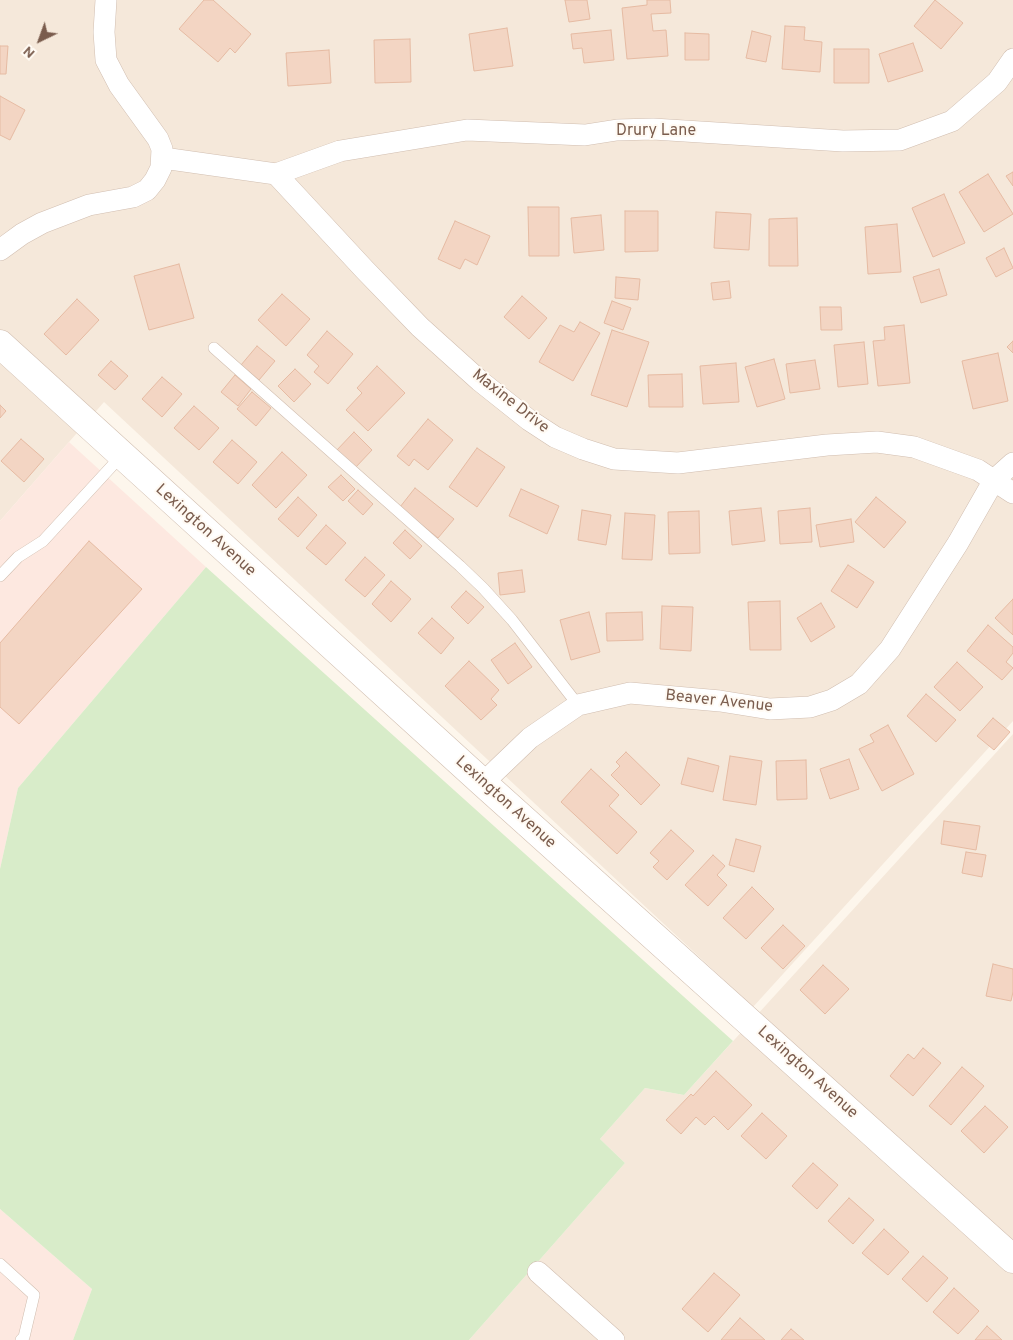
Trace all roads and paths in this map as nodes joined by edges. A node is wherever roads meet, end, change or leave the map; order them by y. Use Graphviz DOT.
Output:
graph roads {
  1 [pos="106,0"];
  2 [pos="1013,59"];
  3 [pos="162,158"];
  4 [pos="276,174"];
  5 [pos="0,250"];
  6 [pos="0,344"];
  7 [pos="214,348"];
  8 [pos="122,455"];
  9 [pos="1013,463"];
  10 [pos="994,480"];
  11 [pos="1013,493"];
  12 [pos="0,576"];
  13 [pos="578,705"];
  14 [pos="483,783"];
  15 [pos="1013,1259"];
  16 [pos="0,1264"];
  17 [pos="538,1272"];
  18 [pos="21,1340"];
  19 [pos="614,1340"];
  1 -- 3 [label="street"];
  2 -- 4 [label="street, Drury Lane"];
  3 -- 4 [label="street"];
  3 -- 5 [label="street"];
  4 -- 10 [label="street, Maxine Drive"];
  6 -- 8 [label="street, Lexington Avenue"];
  7 -- 13 [label="lane"];
  8 -- 12 [label="lane"];
  8 -- 14 [label="street, Lexington Avenue"];
  9 -- 10 [label="street, Beaver Avenue"];
  10 -- 11 [label="street, Maxine Drive"];
  10 -- 13 [label="street, Beaver Avenue"];
  13 -- 14 [label="street, Beaver Avenue"];
  14 -- 15 [label="street, Lexington Avenue"];
  16 -- 18 [label="lane"];
  17 -- 19 [label="street"];
}
